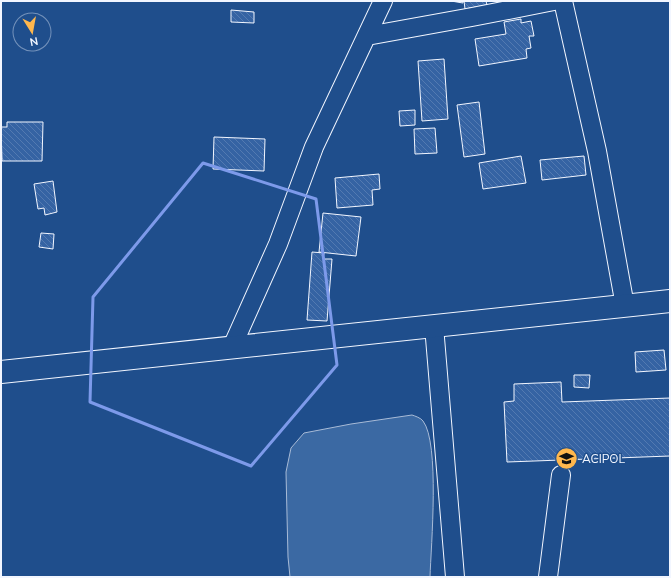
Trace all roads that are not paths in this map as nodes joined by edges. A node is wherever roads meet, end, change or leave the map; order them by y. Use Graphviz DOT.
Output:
graph roads {
  1 [pos="383,1"];
  2 [pos="554,1"];
  3 [pos="563,1"];
  4 [pos="367,36"];
  5 [pos="670,301"];
  6 [pos="625,306"];
  7 [pos="434,326"];
  8 [pos="232,347"];
  9 [pos="1,372"];
  10 [pos="560,475"];
  11 [pos="455,577"];
  12 [pos="548,577"];
  1 -- 4 [label="street"];
  2 -- 4 [label="street"];
  3 -- 6 [label="street"];
  4 -- 8 [label="street"];
  5 -- 6 [label="street"];
  6 -- 7 [label="street"];
  7 -- 8 [label="street"];
  7 -- 11 [label="street"];
  8 -- 9 [label="street"];
  10 -- 12 [label="street"];
}
